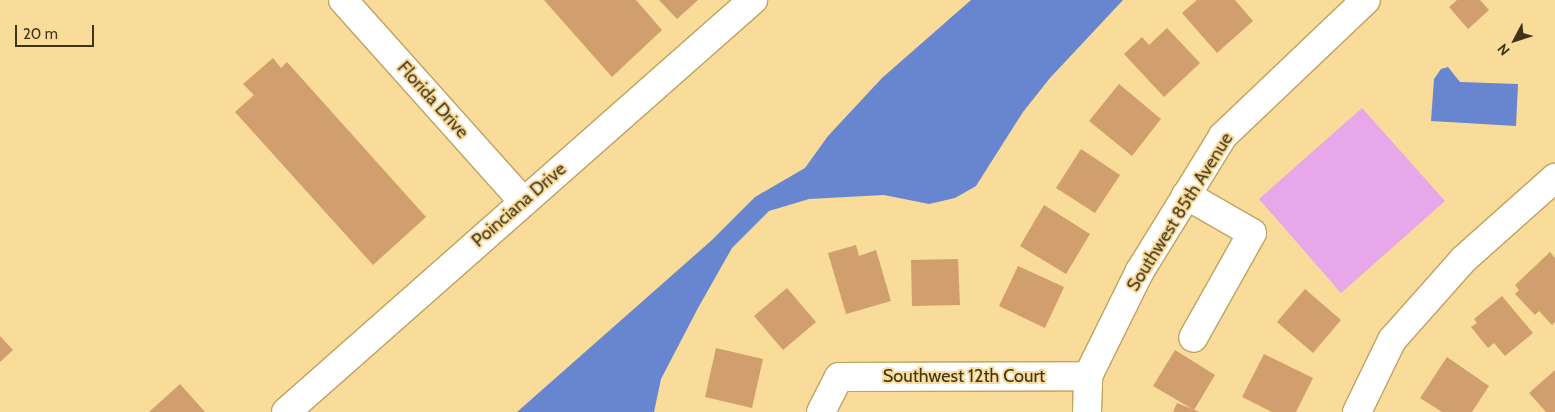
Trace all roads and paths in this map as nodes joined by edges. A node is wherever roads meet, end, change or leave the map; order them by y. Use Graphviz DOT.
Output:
graph roads {
  1 [pos="343,0"];
  2 [pos="753,0"];
  3 [pos="1366,0"];
  4 [pos="1555,178"];
  5 [pos="1186,195"];
  6 [pos="523,201"];
  7 [pos="1193,338"];
  8 [pos="1088,376"];
  9 [pos="286,412"];
  10 [pos="821,412"];
  11 [pos="1087,412"];
  12 [pos="1357,412"];
  1 -- 6 [label="street, Florida Drive"];
  2 -- 6 [label="street, Poinciana Drive"];
  3 -- 5 [label="street, Southwest 85th Avenue"];
  4 -- 12 [label="street"];
  5 -- 7 [label="street"];
  5 -- 8 [label="street, Southwest 85th Avenue"];
  6 -- 9 [label="street, Poinciana Drive"];
  8 -- 10 [label="street, Southwest 12th Court"];
  8 -- 11 [label="street, Southwest 85th Avenue"];
}
